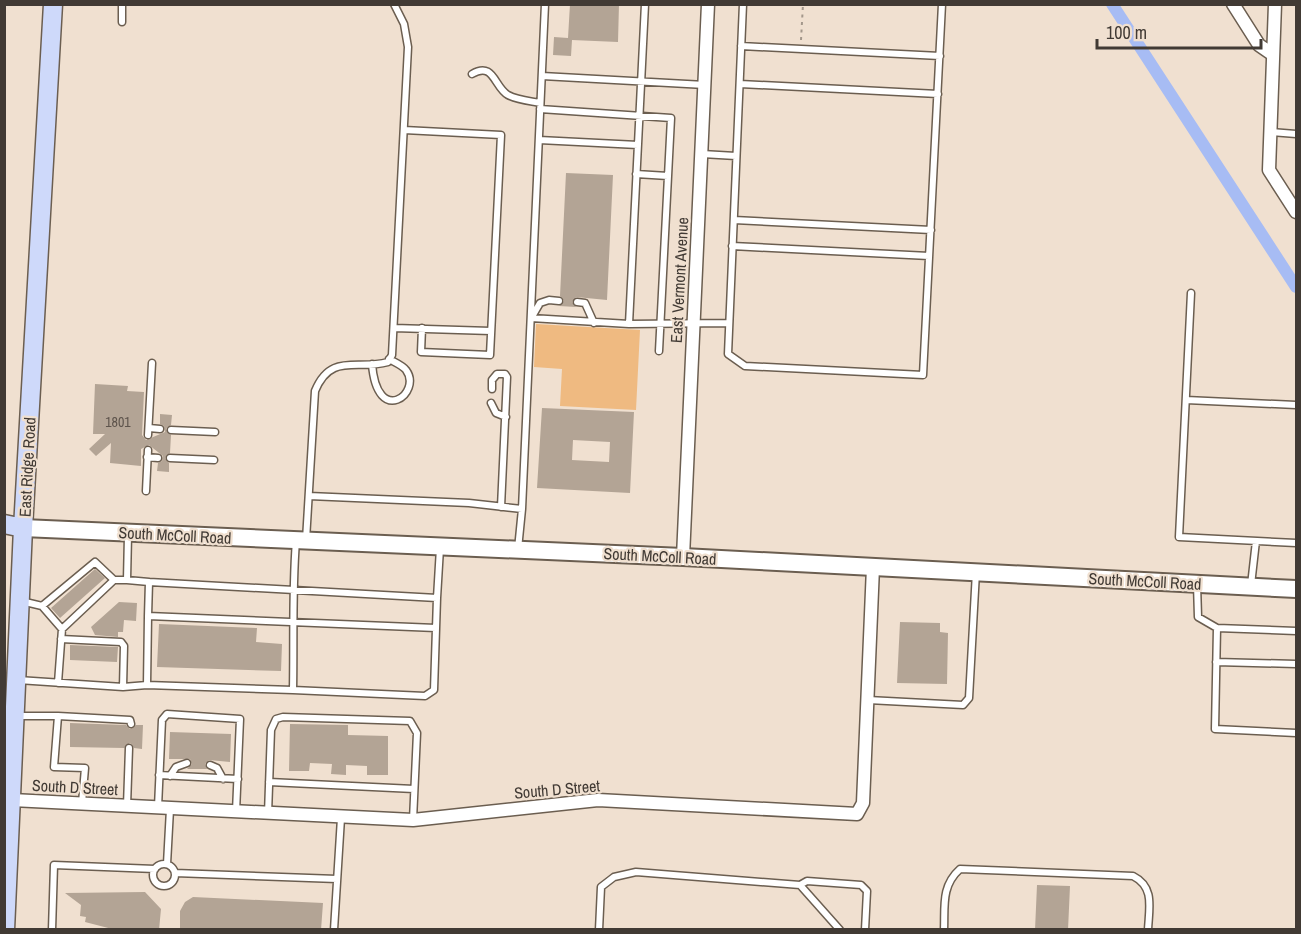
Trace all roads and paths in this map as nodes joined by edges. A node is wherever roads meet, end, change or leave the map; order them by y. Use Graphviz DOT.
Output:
graph roads {
  1 [pos="53,4"];
  2 [pos="122,4"];
  3 [pos="394,4"];
  4 [pos="545,4"];
  5 [pos="645,4"];
  6 [pos="708,4"];
  7 [pos="743,4"];
  8 [pos="803,4"];
  9 [pos="942,4"];
  10 [pos="1233,4"];
  11 [pos="1275,4"];
  12 [pos="122,22"];
  13 [pos="741,46"];
  14 [pos="801,49"];
  15 [pos="1272,54"];
  16 [pos="940,56"];
  17 [pos="472,74"];
  18 [pos="542,76"];
  19 [pos="641,81"];
  20 [pos="740,84"];
  21 [pos="705,85"];
  22 [pos="938,94"];
  23 [pos="540,106"];
  24 [pos="639,116"];
  25 [pos="404,130"];
  26 [pos="1270,132"];
  27 [pos="1296,134"];
  28 [pos="539,140"];
  29 [pos="638,145"];
  30 [pos="702,154"];
  31 [pos="736,156"];
  32 [pos="636,174"];
  33 [pos="668,176"];
  34 [pos="1296,212"];
  35 [pos="734,220"];
  36 [pos="931,230"];
  37 [pos="732,246"];
  38 [pos="929,256"];
  39 [pos="1191,293"];
  40 [pos="559,301"];
  41 [pos="577,302"];
  42 [pos="531,318"];
  43 [pos="594,323"];
  44 [pos="728,323"];
  45 [pos="629,324"];
  46 [pos="661,324"];
  47 [pos="694,324"];
  48 [pos="394,328"];
  49 [pos="422,328"];
  50 [pos="491,331"];
  51 [pos="659,351"];
  52 [pos="389,359"];
  53 [pos="152,363"];
  54 [pos="372,364"];
  55 [pos="492,389"];
  56 [pos="1186,400"];
  57 [pos="491,403"];
  58 [pos="1296,405"];
  59 [pos="506,417"];
  60 [pos="160,429"];
  61 [pos="171,430"];
  62 [pos="215,432"];
  63 [pos="158,458"];
  64 [pos="170,458"];
  65 [pos="214,460"];
  66 [pos="146,491"];
  67 [pos="309,496"];
  68 [pos="501,507"];
  69 [pos="522,509"];
  70 [pos="4,524"];
  71 [pos="23,528"];
  72 [pos="4,532"];
  73 [pos="128,532"];
  74 [pos="301,540"];
  75 [pos="1256,541"];
  76 [pos="1296,543"];
  77 [pos="440,546"];
  78 [pos="518,550"];
  79 [pos="683,557"];
  80 [pos="873,567"];
  81 [pos="976,572"];
  82 [pos="114,580"];
  83 [pos="127,580"];
  84 [pos="149,582"];
  85 [pos="1197,584"];
  86 [pos="96,586"];
  87 [pos="1251,587"];
  88 [pos="1296,589"];
  89 [pos="292,590"];
  90 [pos="101,592"];
  91 [pos="86,595"];
  92 [pos="50,598"];
  93 [pos="437,598"];
  94 [pos="20,601"];
  95 [pos="92,601"];
  96 [pos="76,603"];
  97 [pos="56,604"];
  98 [pos="42,606"];
  99 [pos="82,610"];
  100 [pos="65,613"];
  101 [pos="148,616"];
  102 [pos="72,620"];
  103 [pos="294,623"];
  104 [pos="436,628"];
  105 [pos="1217,628"];
  106 [pos="62,629"];
  107 [pos="1296,631"];
  108 [pos="62,639"];
  109 [pos="1243,654"];
  110 [pos="1262,655"];
  111 [pos="1279,655"];
  112 [pos="1216,662"];
  113 [pos="1243,663"];
  114 [pos="1262,663"];
  115 [pos="1278,664"];
  116 [pos="1296,664"];
  117 [pos="17,680"];
  118 [pos="58,683"];
  119 [pos="147,685"];
  120 [pos="123,687"];
  121 [pos="293,690"];
  122 [pos="868,700"];
  123 [pos="16,716"];
  124 [pos="58,716"];
  125 [pos="130,724"];
  126 [pos="1296,733"];
  127 [pos="129,748"];
  128 [pos="187,763"];
  129 [pos="210,765"];
  130 [pos="159,776"];
  131 [pos="170,776"];
  132 [pos="223,779"];
  133 [pos="238,780"];
  134 [pos="269,782"];
  135 [pos="414,789"];
  136 [pos="12,800"];
  137 [pos="82,804"];
  138 [pos="127,806"];
  139 [pos="158,808"];
  140 [pos="171,809"];
  141 [pos="236,812"];
  142 [pos="268,814"];
  143 [pos="341,818"];
  144 [pos="413,820"];
  145 [pos="167,864"];
  146 [pos="155,869"];
  147 [pos="175,873"];
  148 [pos="337,879"];
  149 [pos="800,885"];
  150 [pos="5,930"];
  151 [pos="52,930"];
  152 [pos="334,930"];
  153 [pos="599,930"];
  154 [pos="840,930"];
  155 [pos="865,930"];
  156 [pos="944,930"];
  157 [pos="1148,930"];
  1 -- 71 [label="main road, East Ridge Road"];
  2 -- 12 [label="lane"];
  3 -- 25 [label="lane"];
  4 -- 18 [label="lane"];
  5 -- 19 [label="lane"];
  6 -- 21 [label="street, East Vermont Avenue"];
  7 -- 13 [label="lane"];
  8 -- 14 [label="path"];
  9 -- 16 [label="lane"];
  10 -- 15 [label="street"];
  11 -- 15 [label="street"];
  13 -- 14 [label="lane"];
  13 -- 20 [label="lane"];
  14 -- 16 [label="lane"];
  15 -- 26 [label="street"];
  16 -- 22 [label="lane"];
  17 -- 23 [label="lane"];
  18 -- 19 [label="lane"];
  18 -- 23 [label="lane"];
  19 -- 21 [label="lane"];
  19 -- 24 [label="lane"];
  20 -- 22 [label="lane"];
  20 -- 31 [label="lane"];
  21 -- 30 [label="street, East Vermont Avenue"];
  22 -- 36 [label="lane"];
  23 -- 24 [label="lane"];
  23 -- 28 [label="lane"];
  24 -- 29 [label="lane"];
  24 -- 33 [label="lane"];
  25 -- 48 [label="lane"];
  25 -- 50 [label="lane"];
  26 -- 27 [label="lane"];
  26 -- 34 [label="street"];
  28 -- 29 [label="lane"];
  28 -- 42 [label="lane"];
  29 -- 32 [label="lane"];
  30 -- 31 [label="lane"];
  30 -- 47 [label="street, East Vermont Avenue"];
  31 -- 35 [label="lane"];
  32 -- 33 [label="lane"];
  32 -- 45 [label="lane"];
  33 -- 46 [label="lane"];
  35 -- 36 [label="lane"];
  35 -- 37 [label="lane"];
  36 -- 38 [label="lane"];
  37 -- 38 [label="lane"];
  37 -- 44 [label="lane"];
  38 -- 44 [label="lane"];
  39 -- 56 [label="lane"];
  40 -- 42 [label="lane"];
  41 -- 43 [label="lane"];
  42 -- 43 [label="lane"];
  42 -- 69 [label="lane"];
  43 -- 45 [label="lane"];
  44 -- 47 [label="lane"];
  45 -- 46 [label="lane"];
  46 -- 47 [label="lane"];
  46 -- 51 [label="lane"];
  47 -- 79 [label="street, East Vermont Avenue"];
  48 -- 49 [label="lane"];
  48 -- 52 [label="lane"];
  49 -- 50 [label="lane"];
  49 -- 50 [label="lane"];
  52 -- 54 [label="lane"];
  52 -- 54 [label="lane"];
  53 -- 60 [label="lane"];
  54 -- 67 [label="lane"];
  55 -- 59 [label="lane"];
  56 -- 58 [label="lane"];
  56 -- 75 [label="lane"];
  57 -- 59 [label="lane"];
  59 -- 68 [label="lane"];
  61 -- 62 [label="lane"];
  63 -- 66 [label="lane"];
  64 -- 65 [label="lane"];
  67 -- 68 [label="lane"];
  67 -- 74 [label="lane"];
  68 -- 69 [label="lane"];
  69 -- 78 [label="lane"];
  70 -- 71 [label="main road, South McColl Road"];
  71 -- 72 [label="main road, South McColl Road"];
  71 -- 73 [label="street, South McColl Road"];
  71 -- 94 [label="main road, East Ridge Road"];
  73 -- 74 [label="street, South McColl Road"];
  73 -- 83 [label="lane"];
  74 -- 77 [label="street, South McColl Road"];
  74 -- 89 [label="lane"];
  75 -- 76 [label="lane"];
  75 -- 87 [label="lane"];
  77 -- 78 [label="street, South McColl Road"];
  77 -- 93 [label="lane"];
  78 -- 79 [label="street, South McColl Road"];
  79 -- 80 [label="street, South McColl Road"];
  80 -- 81 [label="street, South McColl Road"];
  80 -- 122 [label="street, South D Street"];
  81 -- 85 [label="street, South McColl Road"];
  81 -- 122 [label="lane"];
  82 -- 83 [label="lane"];
  82 -- 90 [label="lane"];
  82 -- 92 [label="lane"];
  83 -- 84 [label="lane"];
  84 -- 89 [label="lane"];
  84 -- 101 [label="lane"];
  85 -- 87 [label="street, South McColl Road"];
  85 -- 105 [label="lane"];
  86 -- 90 [label="lane"];
  87 -- 88 [label="street, South McColl Road"];
  89 -- 93 [label="lane"];
  89 -- 103 [label="lane"];
  90 -- 95 [label="lane"];
  91 -- 95 [label="lane"];
  92 -- 97 [label="lane"];
  92 -- 98 [label="lane"];
  93 -- 104 [label="lane"];
  94 -- 98 [label="lane"];
  94 -- 117 [label="main road, East Ridge Road"];
  95 -- 99 [label="lane"];
  96 -- 99 [label="lane"];
  98 -- 106 [label="lane"];
  99 -- 102 [label="lane"];
  100 -- 102 [label="lane"];
  101 -- 103 [label="lane"];
  101 -- 119 [label="lane"];
  102 -- 106 [label="lane"];
  103 -- 104 [label="lane"];
  103 -- 121 [label="lane"];
  104 -- 121 [label="lane"];
  105 -- 107 [label="lane"];
  105 -- 112 [label="lane"];
  106 -- 108 [label="lane"];
  108 -- 118 [label="lane"];
  108 -- 120 [label="lane"];
  109 -- 113 [label="lane"];
  110 -- 114 [label="lane"];
  111 -- 115 [label="lane"];
  112 -- 113 [label="lane"];
  112 -- 126 [label="lane"];
  113 -- 114 [label="lane"];
  114 -- 115 [label="lane"];
  115 -- 116 [label="lane"];
  117 -- 118 [label="lane"];
  117 -- 123 [label="main road, East Ridge Road"];
  118 -- 120 [label="lane"];
  119 -- 120 [label="lane"];
  119 -- 121 [label="lane"];
  122 -- 144 [label="street, South D Street"];
  123 -- 124 [label="lane"];
  123 -- 136 [label="main road, East Ridge Road"];
  124 -- 125 [label="lane"];
  124 -- 137 [label="lane"];
  127 -- 138 [label="lane"];
  128 -- 131 [label="lane"];
  129 -- 132 [label="lane"];
  130 -- 131 [label="lane"];
  130 -- 133 [label="lane"];
  130 -- 139 [label="lane"];
  131 -- 132 [label="lane"];
  132 -- 133 [label="lane"];
  133 -- 141 [label="lane"];
  134 -- 135 [label="lane"];
  134 -- 135 [label="lane"];
  134 -- 142 [label="lane"];
  135 -- 144 [label="lane"];
  136 -- 137 [label="street, South D Street"];
  136 -- 150 [label="main road, East Ridge Road"];
  137 -- 138 [label="street, South D Street"];
  138 -- 139 [label="street, South D Street"];
  139 -- 140 [label="street, South D Street"];
  140 -- 141 [label="street, South D Street"];
  140 -- 145 [label="lane"];
  141 -- 142 [label="street, South D Street"];
  142 -- 143 [label="street, South D Street"];
  143 -- 144 [label="street, South D Street"];
  143 -- 148 [label="lane"];
  145 -- 146 [label="lane"];
  145 -- 147 [label="lane"];
  146 -- 147 [label="lane"];
  146 -- 151 [label="lane"];
  147 -- 148 [label="lane"];
  148 -- 152 [label="lane"];
  149 -- 153 [label="lane"];
  149 -- 154 [label="lane"];
  149 -- 155 [label="lane"];
  156 -- 157 [label="lane"];
}
